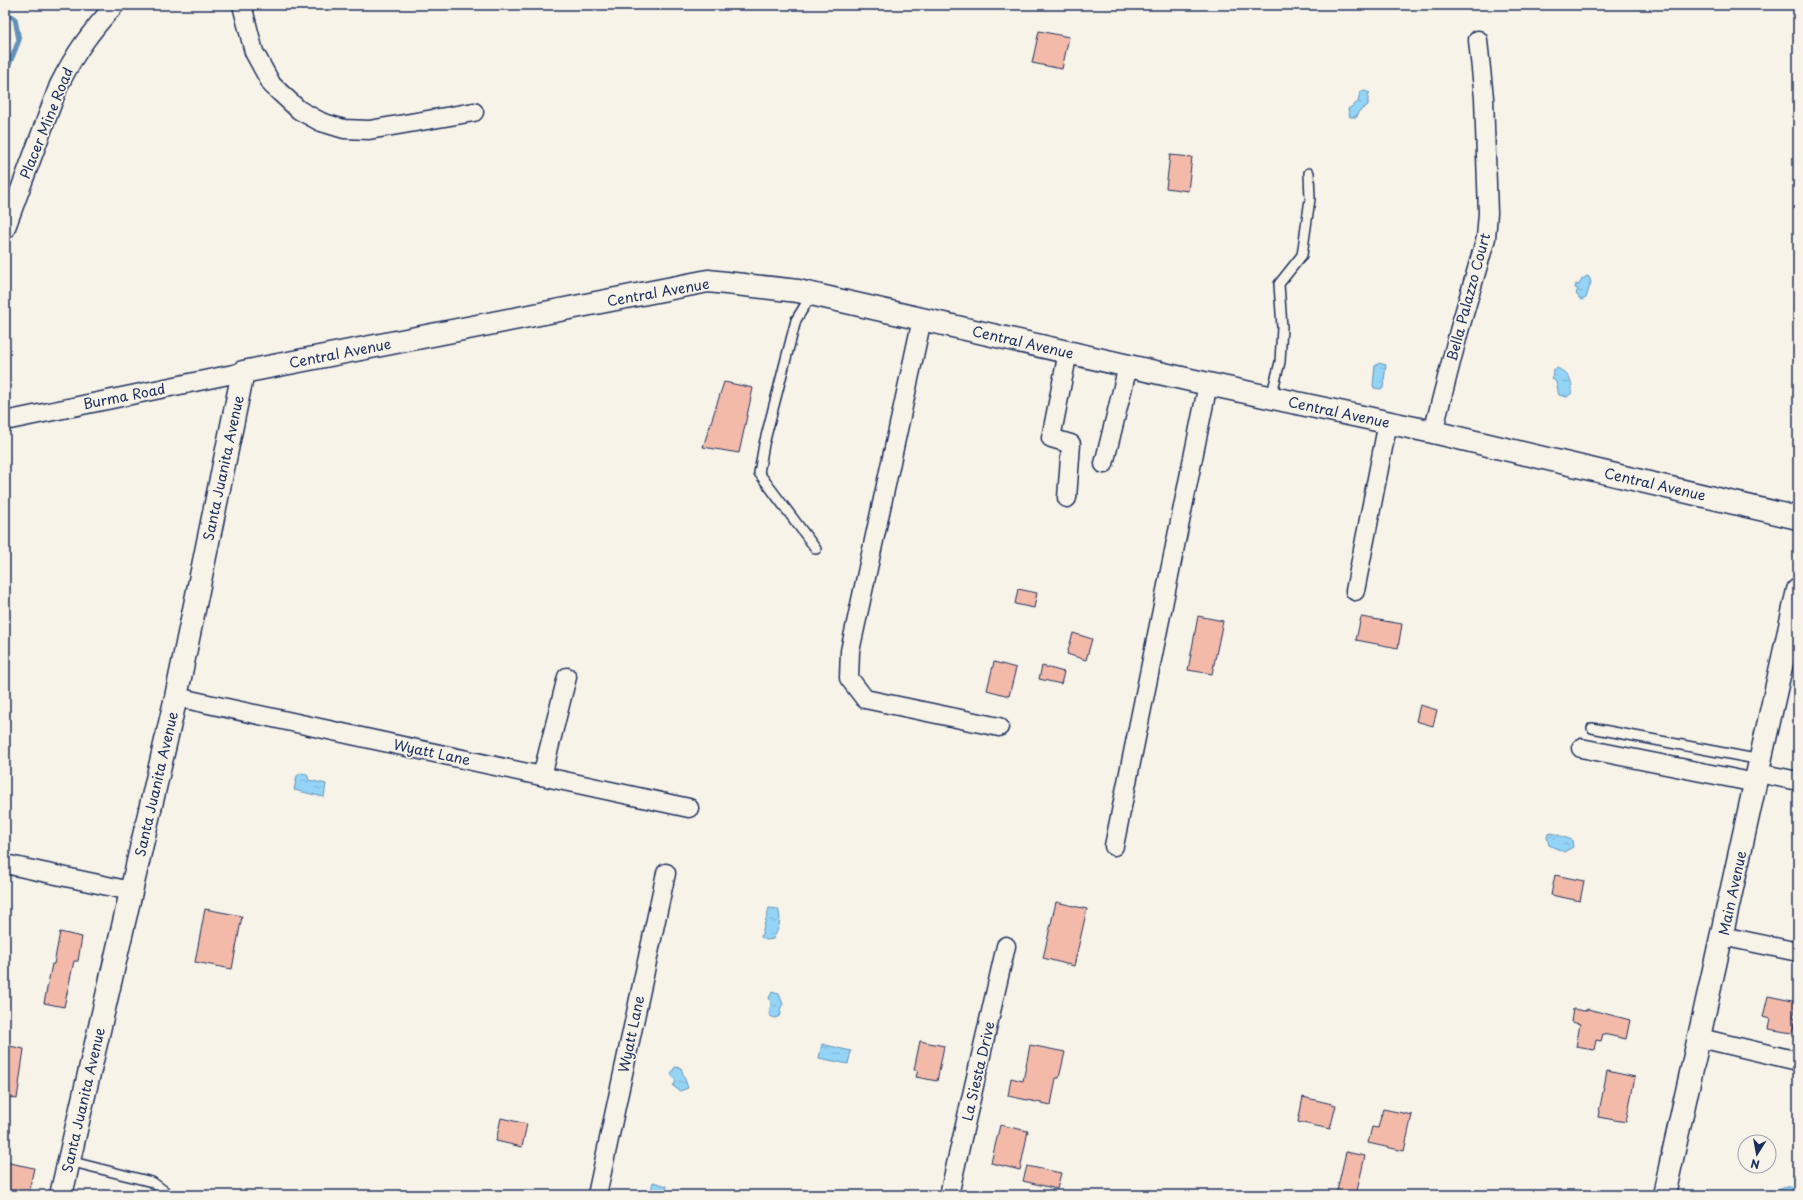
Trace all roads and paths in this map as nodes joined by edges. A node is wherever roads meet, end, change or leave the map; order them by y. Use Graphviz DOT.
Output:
graph roads {
  1 [pos="115,5"];
  2 [pos="242,5"];
  3 [pos="1478,40"];
  4 [pos="474,112"];
  5 [pos="1309,173"];
  6 [pos="5,230"];
  7 [pos="812,294"];
  8 [pos="922,319"];
  9 [pos="1068,352"];
  10 [pos="1128,366"];
  11 [pos="244,372"];
  12 [pos="1208,384"];
  13 [pos="1271,397"];
  14 [pos="5,421"];
  15 [pos="1388,422"];
  16 [pos="1433,432"];
  17 [pos="1104,464"];
  18 [pos="1067,498"];
  19 [pos="1798,518"];
  20 [pos="816,549"];
  21 [pos="1798,590"];
  22 [pos="1354,591"];
  23 [pos="567,677"];
  24 [pos="176,697"];
  25 [pos="999,727"];
  26 [pos="1592,728"];
  27 [pos="1581,748"];
  28 [pos="1758,772"];
  29 [pos="542,776"];
  30 [pos="1798,781"];
  31 [pos="689,808"];
  32 [pos="1114,846"];
  33 [pos="5,864"];
  34 [pos="666,873"];
  35 [pos="131,891"];
  36 [pos="1722,936"];
  37 [pos="1006,946"];
  38 [pos="1798,952"];
  39 [pos="1700,1038"];
  40 [pos="1798,1061"];
  41 [pos="69,1161"];
  42 [pos="61,1195"];
  43 [pos="170,1195"];
  44 [pos="597,1195"];
  45 [pos="949,1195"];
  46 [pos="1664,1195"];
  1 -- 6 [label="street, Placer Mine Road"];
  2 -- 4 [label="street"];
  3 -- 16 [label="street, Bella Palazzo Court"];
  5 -- 13 [label="lane"];
  7 -- 8 [label="street, Central Avenue"];
  7 -- 11 [label="street, Central Avenue"];
  7 -- 20 [label="lane"];
  8 -- 9 [label="street, Central Avenue"];
  8 -- 25 [label="street"];
  9 -- 10 [label="street, Central Avenue"];
  9 -- 18 [label="street"];
  10 -- 12 [label="street, Central Avenue"];
  10 -- 17 [label="street"];
  11 -- 14 [label="street, Burma Road"];
  11 -- 24 [label="street, Santa Juanita Avenue"];
  12 -- 13 [label="street, Central Avenue"];
  12 -- 32 [label="street"];
  13 -- 15 [label="street, Central Avenue"];
  15 -- 16 [label="street, Central Avenue"];
  15 -- 22 [label="street"];
  16 -- 19 [label="street, Central Avenue"];
  21 -- 28 [label="street, Main Avenue"];
  23 -- 29 [label="street"];
  24 -- 29 [label="street, Wyatt Lane"];
  24 -- 35 [label="street, Santa Juanita Avenue"];
  26 -- 28 [label="lane"];
  27 -- 28 [label="street"];
  28 -- 30 [label="street"];
  28 -- 36 [label="street, Main Avenue"];
  29 -- 31 [label="street, Wyatt Lane"];
  33 -- 35 [label="street"];
  34 -- 44 [label="street, Wyatt Lane"];
  35 -- 41 [label="street, Santa Juanita Avenue"];
  36 -- 38 [label="street"];
  36 -- 39 [label="street, Main Avenue"];
  37 -- 45 [label="street, La Siesta Drive"];
  39 -- 40 [label="street"];
  39 -- 46 [label="street, Main Avenue"];
  41 -- 42 [label="street, Santa Juanita Avenue"];
  41 -- 43 [label="lane"];
}
